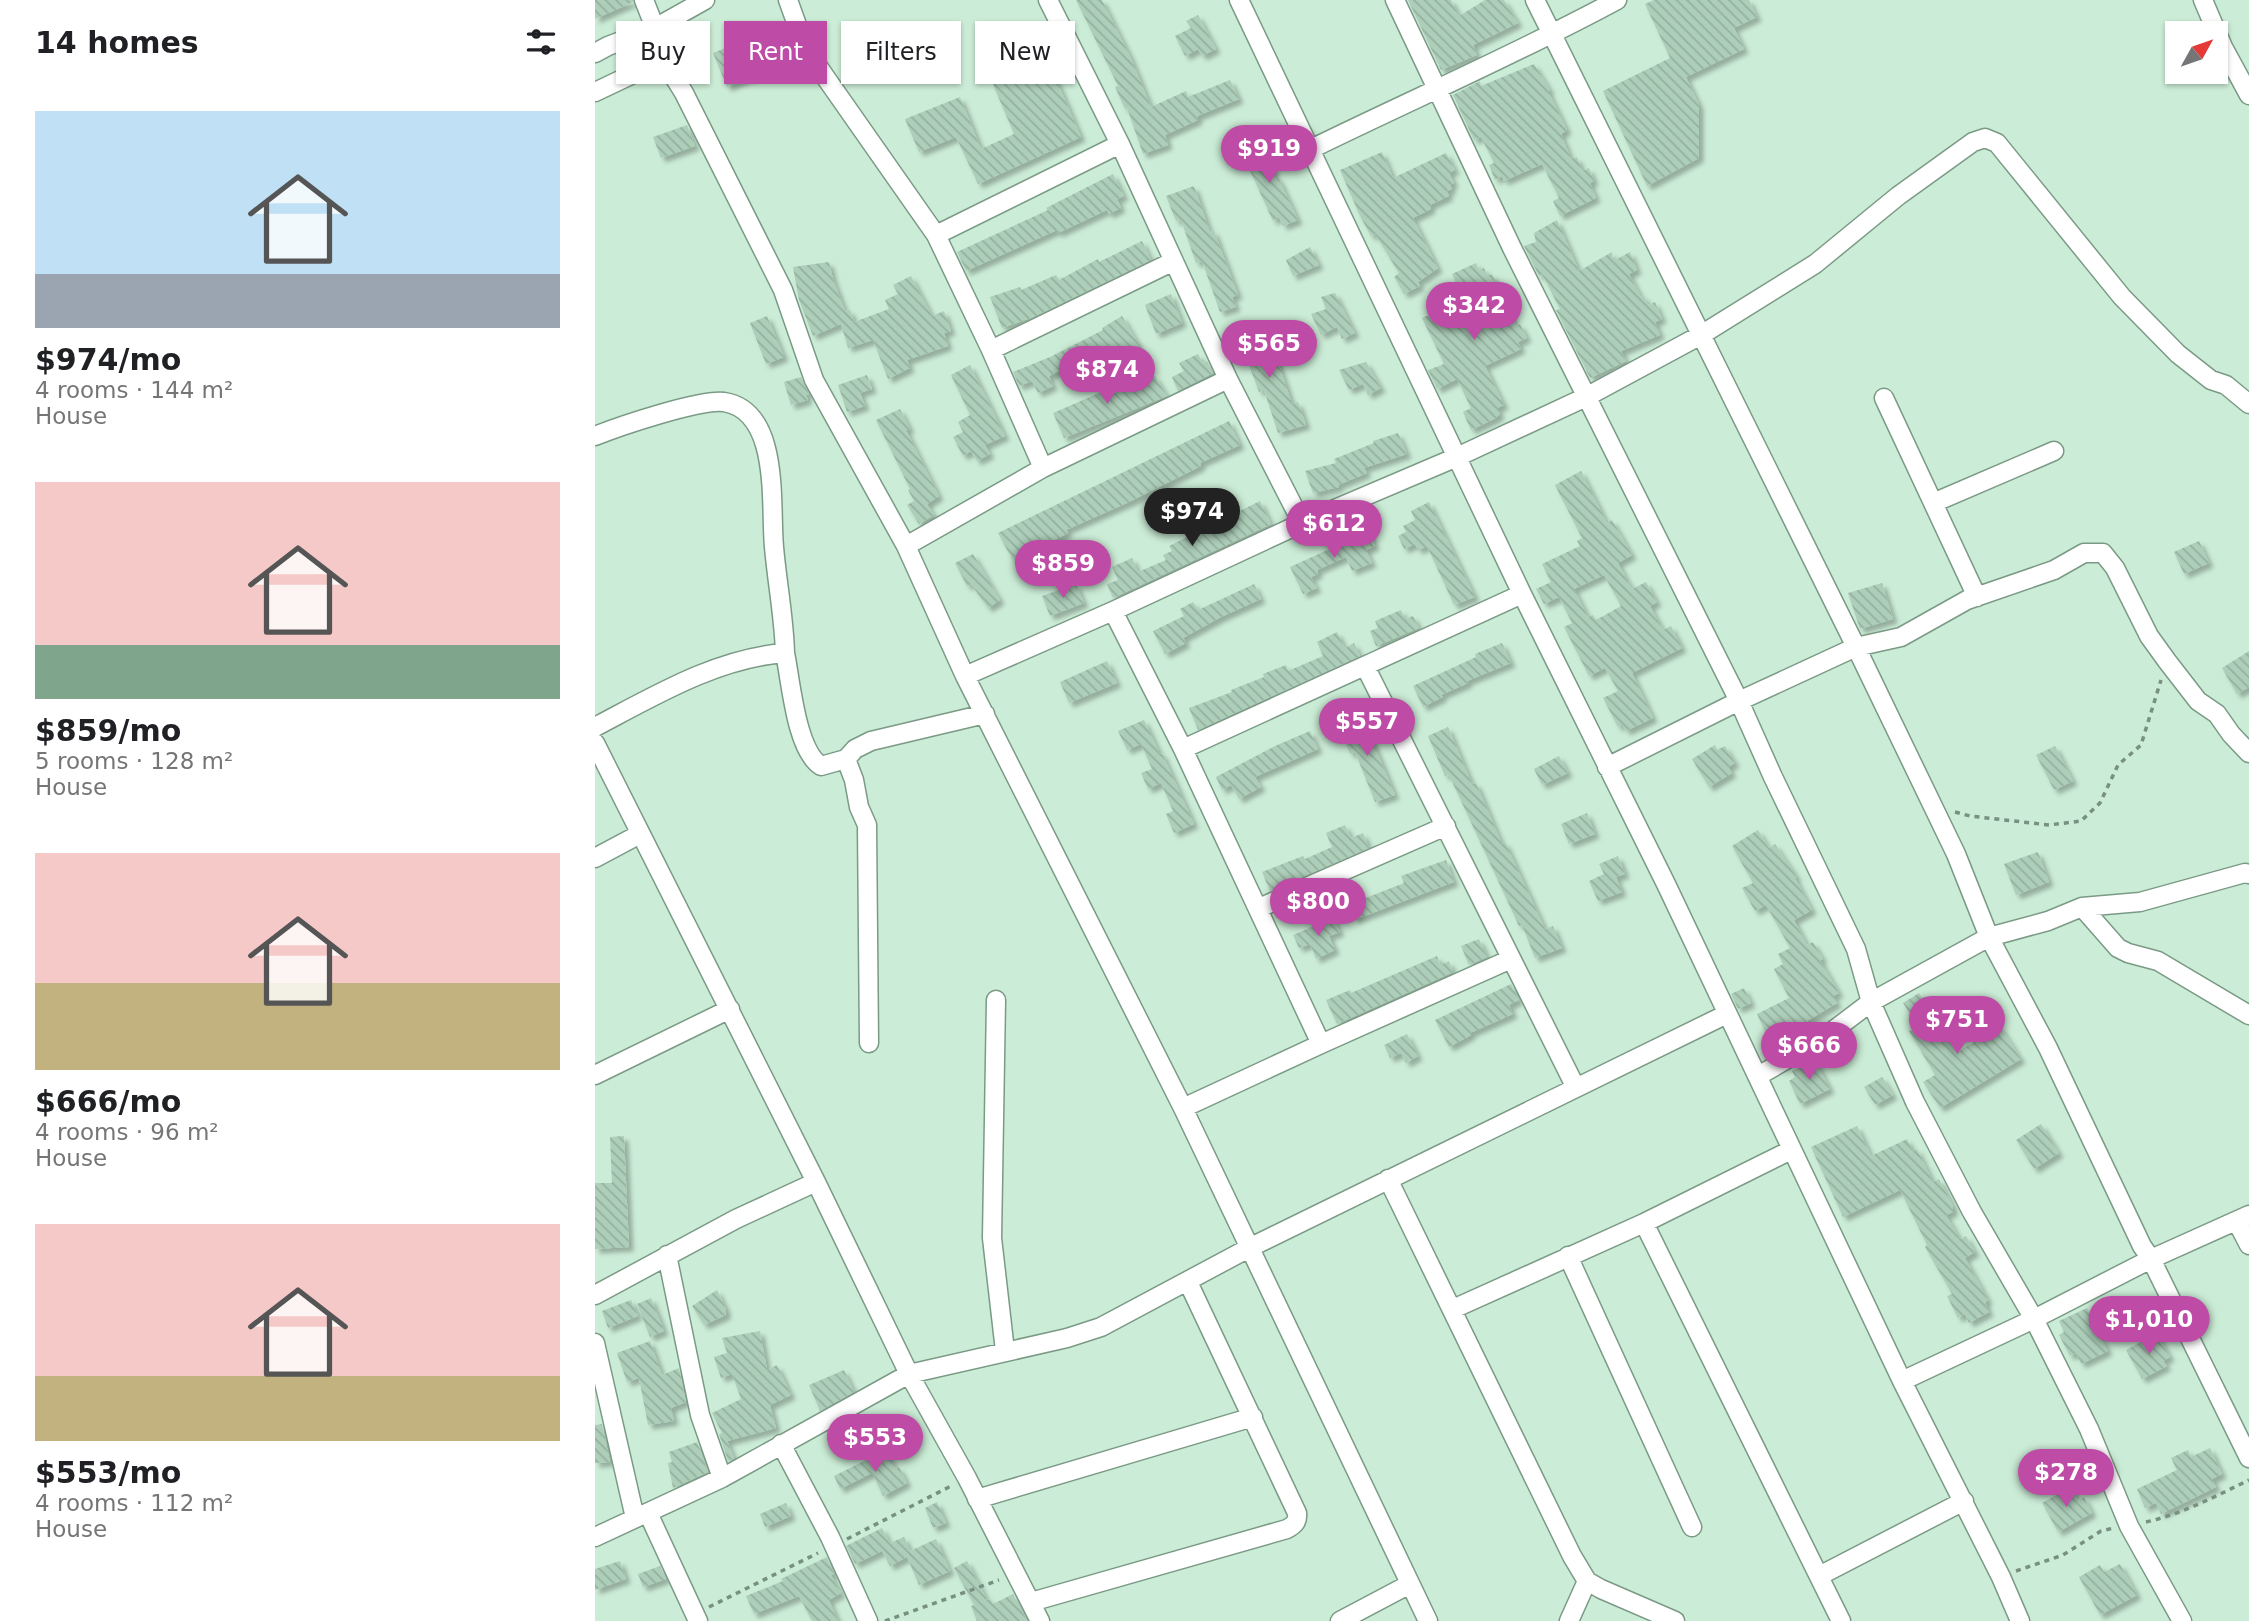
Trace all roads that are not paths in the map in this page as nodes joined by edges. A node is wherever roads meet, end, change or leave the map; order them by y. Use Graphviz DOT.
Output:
graph roads {
  1 [pos="644,0"];
  2 [pos="705,0"];
  3 [pos="789,0"];
  4 [pos="1048,0"];
  5 [pos="1240,0"];
  6 [pos="1395,0"];
  7 [pos="1535,0"];
  8 [pos="1617,0"];
  9 [pos="2203,0"];
  10 [pos="653,21"];
  11 [pos="668,21"];
  12 [pos="1552,35"];
  13 [pos="616,43"];
  14 [pos="595,53"];
  15 [pos="1437,87"];
  16 [pos="595,92"];
  17 [pos="2249,95"];
  18 [pos="1120,145"];
  19 [pos="1311,149"];
  20 [pos="936,235"];
  21 [pos="1173,262"];
  22 [pos="1701,335"];
  23 [pos="991,350"];
  24 [pos="1228,379"];
  25 [pos="1585,397"];
  26 [pos="1884,398"];
  27 [pos="2249,404"];
  28 [pos="595,436"];
  29 [pos="2055,451"];
  30 [pos="1457,457"];
  31 [pos="1043,468"];
  32 [pos="1933,503"];
  33 [pos="1302,523"];
  34 [pos="906,546"];
  35 [pos="1522,594"];
  36 [pos="1977,597"];
  37 [pos="1112,611"];
  38 [pos="1856,647"];
  39 [pos="785,653"];
  40 [pos="1365,666"];
  41 [pos="965,676"];
  42 [pos="1739,701"];
  43 [pos="985,714"];
  44 [pos="595,727"];
  45 [pos="595,743"];
  46 [pos="1182,749"];
  47 [pos="2249,753"];
  48 [pos="846,759"];
  49 [pos="1607,766"];
  50 [pos="1446,826"];
  51 [pos="640,834"];
  52 [pos="595,858"];
  53 [pos="2248,873"];
  54 [pos="2082,907"];
  55 [pos="1259,908"];
  56 [pos="1989,937"];
  57 [pos="1511,959"];
  58 [pos="996,1000"];
  59 [pos="1871,1002"];
  60 [pos="730,1009"];
  61 [pos="1727,1014"];
  62 [pos="2249,1015"];
  63 [pos="869,1043"];
  64 [pos="1321,1044"];
  65 [pos="595,1075"];
  66 [pos="1758,1076"];
  67 [pos="1575,1086"];
  68 [pos="1183,1108"];
  69 [pos="1791,1150"];
  70 [pos="1388,1178"];
  71 [pos="816,1182"];
  72 [pos="2243,1218"];
  73 [pos="1644,1223"];
  74 [pos="2249,1245"];
  75 [pos="1249,1248"];
  76 [pos="667,1255"];
  77 [pos="1569,1256"];
  78 [pos="2151,1259"];
  79 [pos="1188,1282"];
  80 [pos="595,1295"];
  81 [pos="1453,1309"];
  82 [pos="2034,1319"];
  83 [pos="595,1343"];
  84 [pos="1005,1351"];
  85 [pos="909,1374"];
  86 [pos="1902,1381"];
  87 [pos="1253,1417"];
  88 [pos="781,1444"];
  89 [pos="2249,1458"];
  90 [pos="722,1478"];
  91 [pos="977,1499"];
  92 [pos="1964,1501"];
  93 [pos="642,1516"];
  94 [pos="1692,1527"];
  95 [pos="595,1537"];
  96 [pos="1819,1576"];
  97 [pos="1587,1581"];
  98 [pos="1410,1584"];
  99 [pos="1031,1602"];
  100 [pos="698,1621"];
  101 [pos="868,1621"];
  102 [pos="1041,1621"];
  103 [pos="1340,1621"];
  104 [pos="1428,1621"];
  105 [pos="1569,1621"];
  106 [pos="1675,1621"];
  107 [pos="1841,1621"];
  108 [pos="2020,1621"];
  109 [pos="2182,1621"];
  1 -- 10 [label="street"];
  2 -- 11 [label="street"];
  3 -- 20 [label="street"];
  4 -- 18 [label="street"];
  5 -- 19 [label="street"];
  6 -- 15 [label="street"];
  7 -- 12 [label="street"];
  8 -- 12 [label="street"];
  9 -- 17 [label="street"];
  12 -- 15 [label="street"];
  12 -- 22 [label="street"];
  13 -- 14 [label="street"];
  15 -- 19 [label="street"];
  15 -- 25 [label="street"];
  16 -- 34 [label="street"];
  18 -- 20 [label="street"];
  18 -- 21 [label="street"];
  19 -- 30 [label="street"];
  20 -- 23 [label="street"];
  21 -- 23 [label="street"];
  21 -- 24 [label="street"];
  22 -- 25 [label="street"];
  22 -- 27 [label="street"];
  22 -- 38 [label="street"];
  23 -- 31 [label="street"];
  24 -- 31 [label="street"];
  24 -- 33 [label="street"];
  25 -- 30 [label="street"];
  25 -- 42 [label="street"];
  26 -- 32 [label="street"];
  28 -- 39 [label="street"];
  29 -- 32 [label="street"];
  30 -- 33 [label="street"];
  30 -- 35 [label="street"];
  31 -- 34 [label="street"];
  32 -- 36 [label="street"];
  33 -- 37 [label="street"];
  34 -- 41 [label="street"];
  35 -- 40 [label="street"];
  35 -- 49 [label="street"];
  36 -- 38 [label="street"];
  36 -- 47 [label="street"];
  37 -- 41 [label="street"];
  37 -- 46 [label="street"];
  38 -- 42 [label="street"];
  38 -- 56 [label="street"];
  39 -- 44 [label="street"];
  39 -- 48 [label="street"];
  40 -- 46 [label="street"];
  40 -- 50 [label="street"];
  41 -- 43 [label="street"];
  42 -- 49 [label="street"];
  42 -- 59 [label="street"];
  43 -- 48 [label="street"];
  43 -- 68 [label="street"];
  45 -- 51 [label="street"];
  46 -- 55 [label="street"];
  48 -- 63 [label="street"];
  49 -- 61 [label="street"];
  50 -- 55 [label="street"];
  50 -- 57 [label="street"];
  51 -- 52 [label="street"];
  51 -- 60 [label="street"];
  53 -- 54 [label="street"];
  54 -- 56 [label="street"];
  54 -- 62 [label="street"];
  55 -- 64 [label="street"];
  56 -- 59 [label="street"];
  56 -- 78 [label="street"];
  57 -- 64 [label="street"];
  57 -- 67 [label="street"];
  58 -- 84 [label="street"];
  59 -- 66 [label="street"];
  59 -- 82 [label="street"];
  60 -- 65 [label="street"];
  60 -- 71 [label="street"];
  61 -- 66 [label="street"];
  61 -- 67 [label="street"];
  64 -- 68 [label="street"];
  66 -- 69 [label="street"];
  67 -- 70 [label="street"];
  68 -- 75 [label="street"];
  69 -- 73 [label="street"];
  69 -- 86 [label="street"];
  70 -- 75 [label="street"];
  70 -- 81 [label="street"];
  71 -- 76 [label="street"];
  71 -- 85 [label="street"];
  72 -- 74 [label="street"];
  72 -- 78 [label="street"];
  73 -- 77 [label="street"];
  73 -- 96 [label="street"];
  75 -- 79 [label="street"];
  75 -- 98 [label="street"];
  76 -- 80 [label="street"];
  76 -- 90 [label="street"];
  77 -- 81 [label="street"];
  77 -- 94 [label="street"];
  78 -- 82 [label="street"];
  78 -- 89 [label="street"];
  79 -- 84 [label="street"];
  79 -- 87 [label="street"];
  81 -- 97 [label="street"];
  82 -- 86 [label="street"];
  82 -- 109 [label="street"];
  83 -- 93 [label="street"];
  84 -- 85 [label="street"];
  85 -- 88 [label="street"];
  85 -- 91 [label="street"];
  86 -- 92 [label="street"];
  87 -- 91 [label="street"];
  87 -- 99 [label="street"];
  88 -- 90 [label="street"];
  88 -- 101 [label="street"];
  90 -- 93 [label="street"];
  91 -- 99 [label="street"];
  92 -- 96 [label="street"];
  92 -- 108 [label="street"];
  93 -- 95 [label="street"];
  93 -- 100 [label="street"];
  96 -- 107 [label="street"];
  97 -- 105 [label="street"];
  97 -- 106 [label="street"];
  98 -- 103 [label="street"];
  98 -- 104 [label="street"];
  99 -- 102 [label="street"];
}
